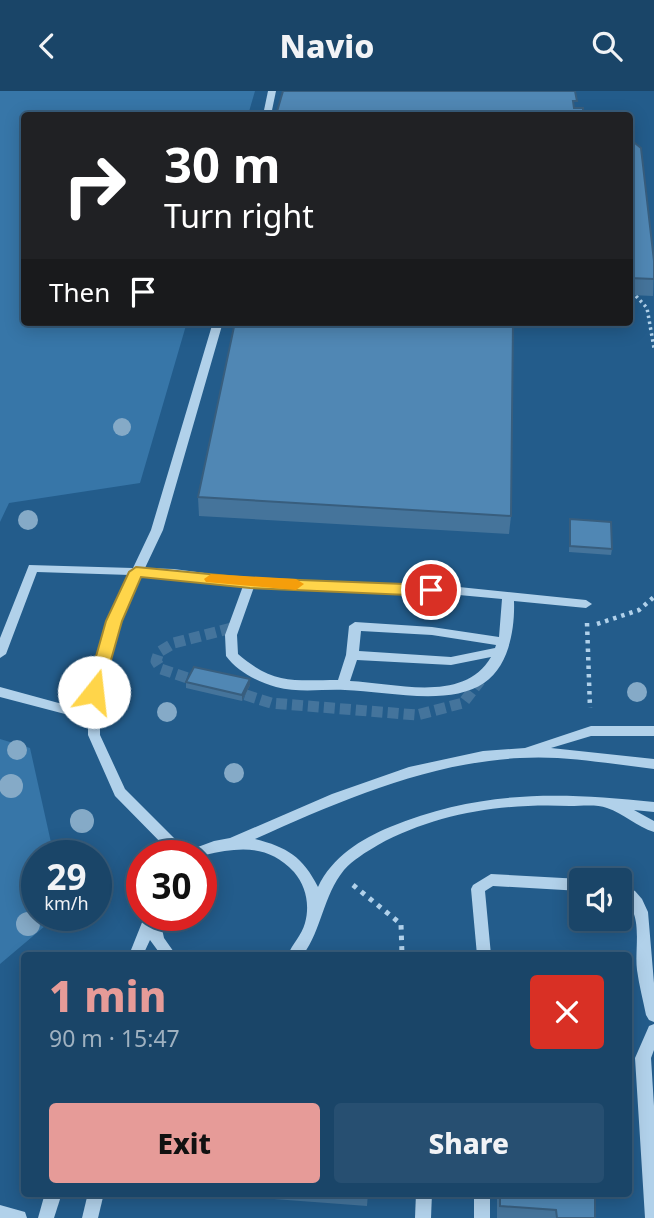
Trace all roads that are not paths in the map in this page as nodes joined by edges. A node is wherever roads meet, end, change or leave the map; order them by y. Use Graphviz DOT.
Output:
graph roads {
  1 [pos="272,91"];
  2 [pos="268,112"];
  3 [pos="218,326"];
  4 [pos="136,572"];
  5 [pos="250,583"];
  6 [pos="508,597"];
  7 [pos="586,604"];
  8 [pos="502,646"];
  9 [pos="0,654"];
  10 [pos="352,655"];
  11 [pos="344,684"];
  12 [pos="0,692"];
  13 [pos="93,717"];
  14 [pos="654,731"];
  15 [pos="523,752"];
  16 [pos="654,764"];
  17 [pos="606,802"];
  18 [pos="654,807"];
  19 [pos="654,827"];
  20 [pos="167,840"];
  21 [pos="233,843"];
  22 [pos="217,845"];
  23 [pos="569,884"];
  24 [pos="632,897"];
  25 [pos="317,910"];
  26 [pos="146,931"];
  27 [pos="155,931"];
  28 [pos="137,952"];
  29 [pos="167,952"];
  30 [pos="298,952"];
  31 [pos="484,952"];
  32 [pos="654,1015"];
  33 [pos="654,1031"];
  34 [pos="53,1197"];
  35 [pos="95,1197"];
  36 [pos="424,1197"];
  37 [pos="482,1197"];
  38 [pos="0,1213"];
  39 [pos="19,1218"];
  40 [pos="46,1218"];
  41 [pos="90,1218"];
  42 [pos="423,1218"];
  43 [pos="482,1218"];
  44 [pos="653,1218"];
  1 -- 2 [label="street"];
  3 -- 4 [label="street"];
  4 -- 5 [label="street"];
  4 -- 9 [label="street"];
  4 -- 13 [label="street"];
  5 -- 6 [label="street"];
  5 -- 11 [label="street"];
  6 -- 7 [label="street"];
  6 -- 8 [label="street"];
  8 -- 10 [label="street"];
  8 -- 10 [label="street"];
  8 -- 11 [label="street"];
  10 -- 11 [label="street"];
  12 -- 13 [label="street"];
  13 -- 20 [label="street"];
  14 -- 15 [label="street"];
  15 -- 16 [label="street"];
  15 -- 21 [label="street"];
  17 -- 18 [label="street"];
  17 -- 19 [label="street"];
  17 -- 25 [label="street"];
  21 -- 22 [label="street"];
  21 -- 25 [label="street"];
  23 -- 31 [label="street"];
  24 -- 32 [label="street"];
  25 -- 30 [label="street"];
  26 -- 28 [label="street"];
  27 -- 29 [label="street"];
  33 -- 44 [label="street"];
  34 -- 40 [label="street"];
  35 -- 41 [label="street"];
  36 -- 42 [label="street"];
  37 -- 43 [label="street"];
  38 -- 39 [label="street"];
}
